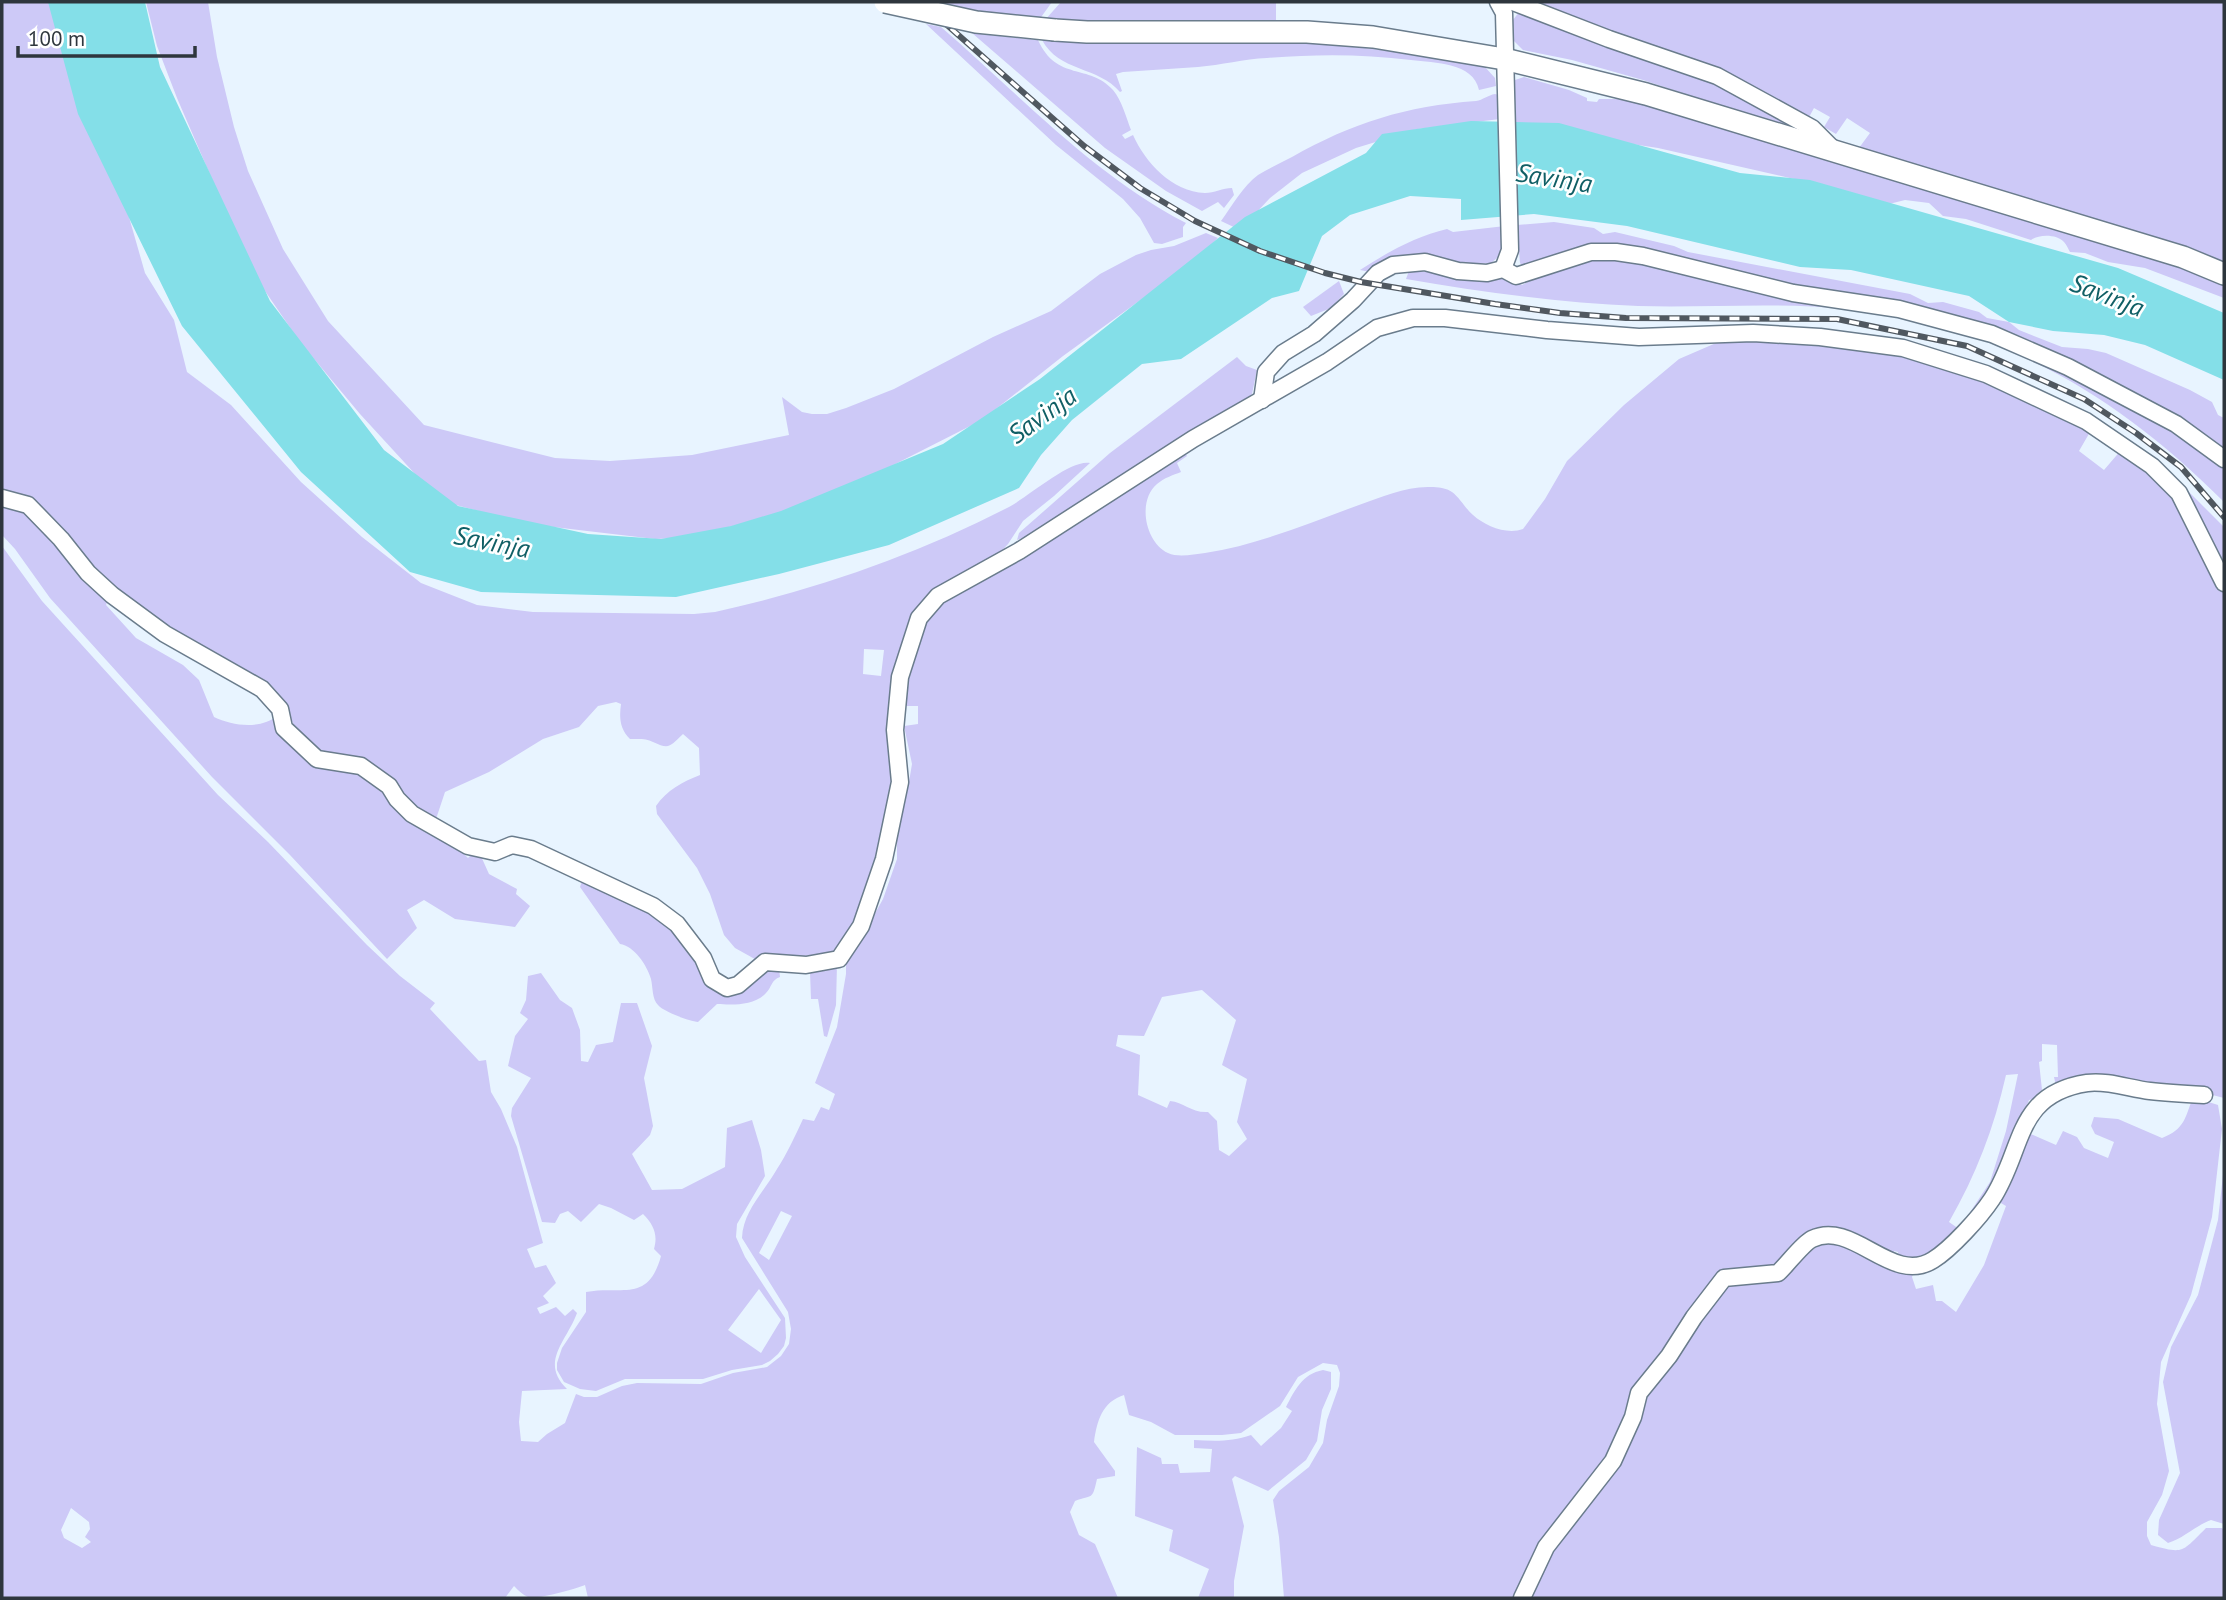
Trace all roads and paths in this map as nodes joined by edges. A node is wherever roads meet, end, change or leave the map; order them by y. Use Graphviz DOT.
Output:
graph roads {
  1 [pos="885,2"];
  2 [pos="1498,2"];
  3 [pos="1513,2"];
  4 [pos="1504,59"];
  5 [pos="1836,152"];
  6 [pos="1503,269"];
  7 [pos="2224,274"];
  8 [pos="1262,400"];
  9 [pos="2224,459"];
  10 [pos="2,498"];
  11 [pos="2224,583"];
  12 [pos="2204,1095"];
  13 [pos="1522,1598"];
  1 -- 4 [label="main road, bridge"];
  2 -- 4 [label="street"];
  3 -- 5 [label="street"];
  4 -- 5 [label="main road"];
  4 -- 6 [label="street"];
  5 -- 7 [label="main road"];
  6 -- 8 [label="street"];
  6 -- 9 [label="street"];
  8 -- 10 [label="street"];
  8 -- 11 [label="street"];
  12 -- 13 [label="street"];
}
